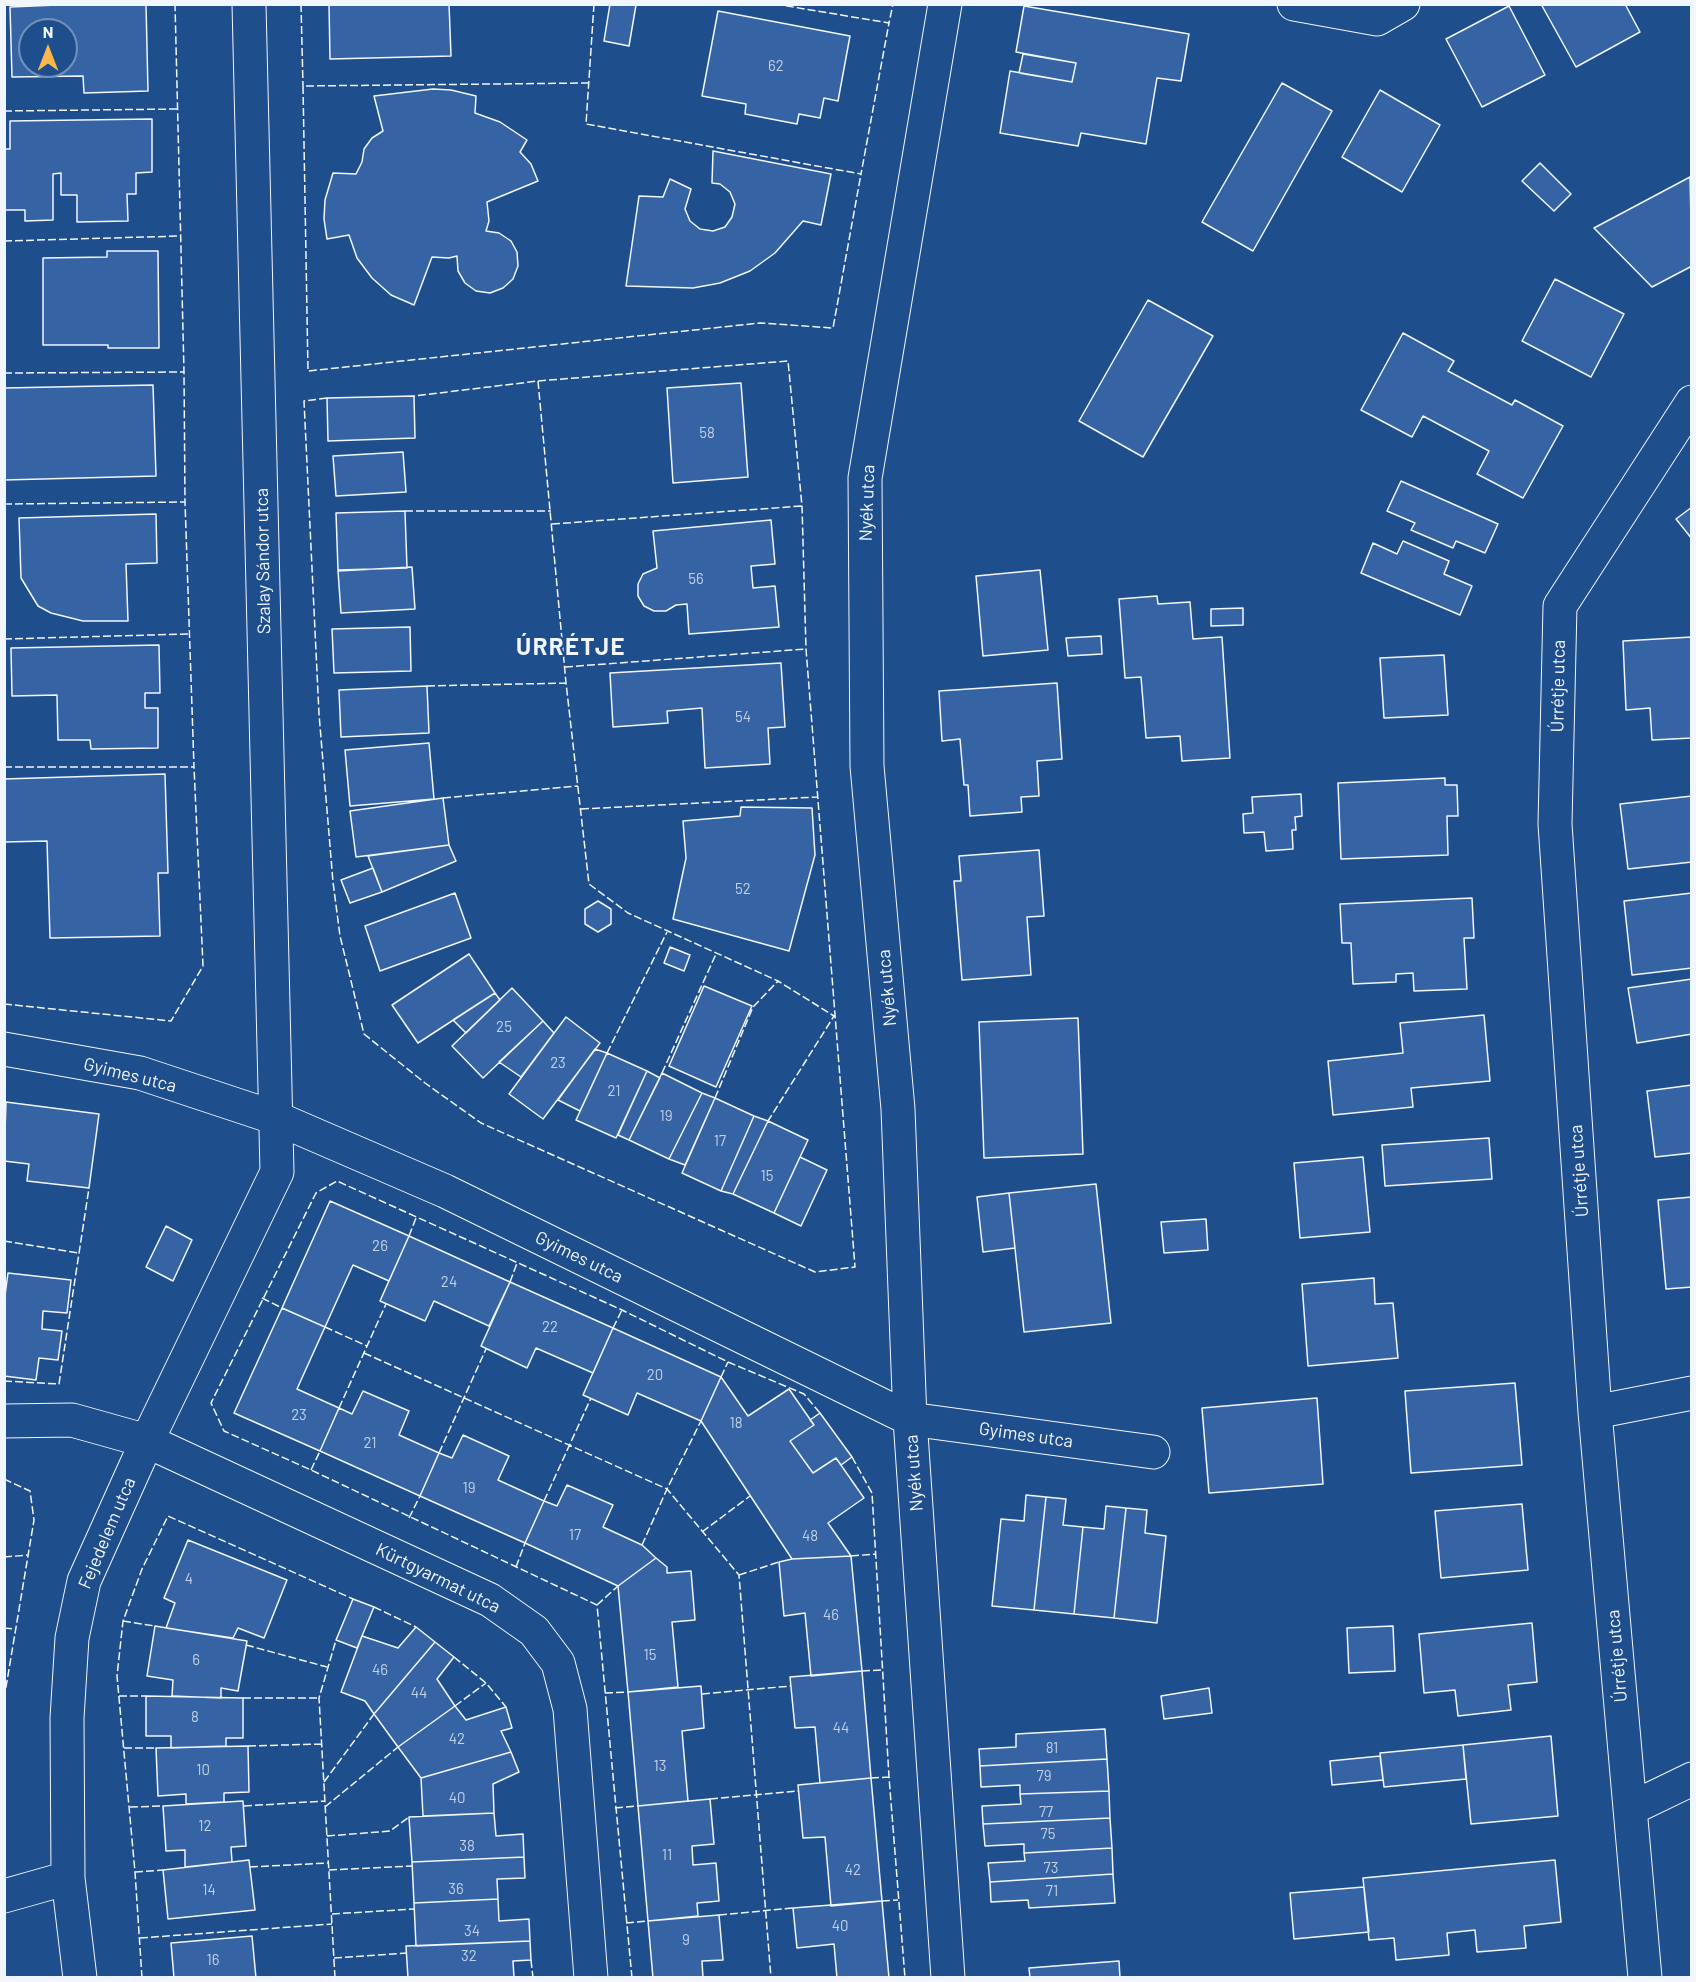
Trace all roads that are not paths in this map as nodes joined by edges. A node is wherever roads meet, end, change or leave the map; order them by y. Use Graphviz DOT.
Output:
graph roads {
  1 [pos="249,4"];
  2 [pos="945,4"];
  3 [pos="1294,4"];
  4 [pos="1403,4"];
  5 [pos="1692,402"];
  6 [pos="4,1049"];
  7 [pos="276,1119"];
  8 [pos="1692,1393"];
  9 [pos="1595,1412"];
  10 [pos="910,1419"];
  11 [pos="4,1421"];
  12 [pos="147,1441"];
  13 [pos="1153,1452"];
  14 [pos="1692,1779"];
  15 [pos="1630,1809"];
  16 [pos="68,1878"];
  17 [pos="4,1896"];
  18 [pos="80,1977"];
  19 [pos="591,1977"];
  20 [pos="948,1977"];
  21 [pos="1645,1977"];
  1 -- 7 [label="street, Szalay Sándor utca"];
  2 -- 10 [label="street, Nyék utca"];
  3 -- 4 [label="street"];
  5 -- 9 [label="street, Úrrétje utca"];
  6 -- 7 [label="street, Gyimes utca"];
  7 -- 10 [label="street, Gyimes utca"];
  7 -- 12 [label="street, Fejedelem utca"];
  8 -- 9 [label="street"];
  9 -- 15 [label="street, Úrrétje utca"];
  10 -- 13 [label="street, Gyimes utca"];
  10 -- 20 [label="street, Nyék utca"];
  11 -- 12 [label="street, Kürtgyarmat utca"];
  12 -- 16 [label="street, Fejedelem utca"];
  12 -- 19 [label="street, Kürtgyarmat utca"];
  14 -- 15 [label="street"];
  15 -- 21 [label="street, Úrrétje utca"];
  16 -- 17 [label="street"];
  16 -- 18 [label="street, Fejedelem utca"];
}
